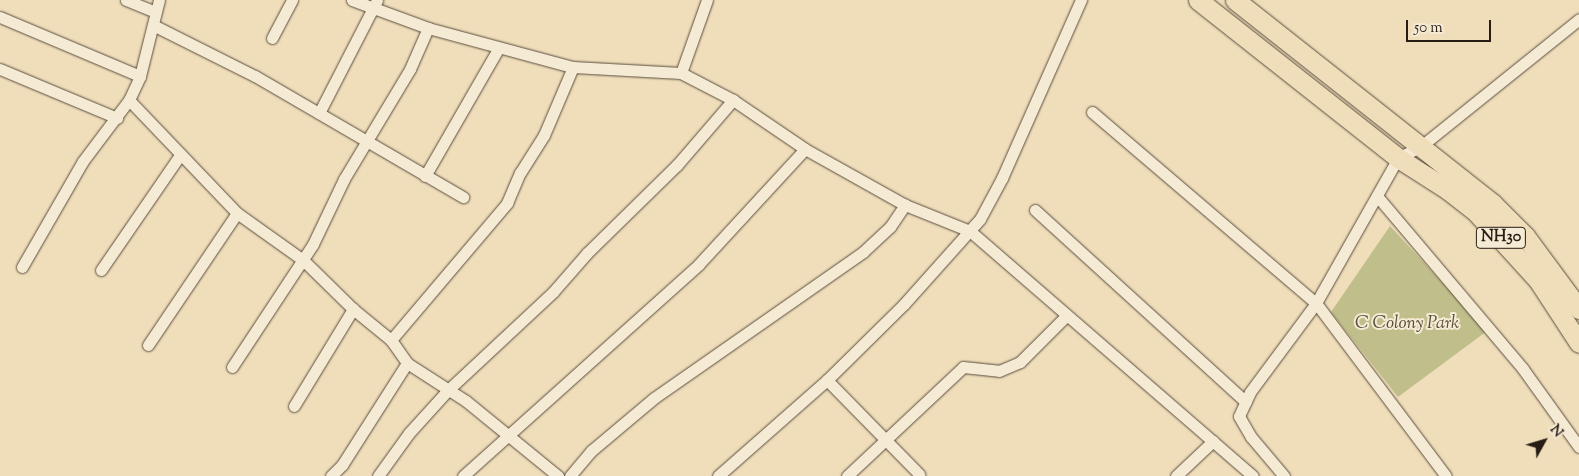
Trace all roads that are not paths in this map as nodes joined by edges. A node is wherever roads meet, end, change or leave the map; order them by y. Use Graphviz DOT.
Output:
graph roads {
  1 [pos="126,0"];
  2 [pos="159,0"];
  3 [pos="292,0"];
  4 [pos="352,0"];
  5 [pos="707,0"];
  6 [pos="1080,0"];
  7 [pos="1198,0"];
  8 [pos="1236,0"];
  9 [pos="376,5"];
  10 [pos="155,12"];
  11 [pos="0,17"];
  12 [pos="1579,19"];
  13 [pos="153,25"];
  14 [pos="428,28"];
  15 [pos="272,38"];
  16 [pos="498,49"];
  17 [pos="573,67"];
  18 [pos="0,69"];
  19 [pos="681,73"];
  20 [pos="140,76"];
  21 [pos="129,100"];
  22 [pos="733,100"];
  23 [pos="1092,112"];
  24 [pos="320,113"];
  25 [pos="118,118"];
  26 [pos="367,142"];
  27 [pos="1420,147"];
  28 [pos="805,149"];
  29 [pos="180,155"];
  30 [pos="1398,158"];
  31 [pos="425,176"];
  32 [pos="1377,196"];
  33 [pos="463,197"];
  34 [pos="906,205"];
  35 [pos="1035,210"];
  36 [pos="237,213"];
  37 [pos="970,231"];
  38 [pos="303,260"];
  39 [pos="22,267"];
  40 [pos="101,270"];
  41 [pos="1316,303"];
  42 [pos="353,309"];
  43 [pos="1579,309"];
  44 [pos="1067,315"];
  45 [pos="391,340"];
  46 [pos="1579,343"];
  47 [pos="148,345"];
  48 [pos="407,363"];
  49 [pos="232,367"];
  50 [pos="827,380"];
  51 [pos="448,390"];
  52 [pos="1246,402"];
  53 [pos="294,406"];
  54 [pos="509,434"];
  55 [pos="885,441"];
  56 [pos="1213,441"];
  57 [pos="1579,447"];
  58 [pos="732,472"];
  59 [pos="919,474"];
  60 [pos="331,476"];
  61 [pos="378,476"];
  62 [pos="463,476"];
  63 [pos="556,476"];
  64 [pos="570,476"];
  65 [pos="718,476"];
  66 [pos="847,476"];
  67 [pos="1176,476"];
  68 [pos="1253,476"];
  69 [pos="1284,476"];
  70 [pos="1446,476"];
  1 -- 10 [label="street"];
  2 -- 10 [label="street"];
  3 -- 15 [label="street"];
  4 -- 9 [label="street"];
  5 -- 19 [label="street"];
  6 -- 37 [label="street"];
  7 -- 30 [label="highway, NH30"];
  8 -- 27 [label="highway, NH30"];
  9 -- 14 [label="street"];
  9 -- 24 [label="street"];
  10 -- 13 [label="street"];
  11 -- 20 [label="street"];
  12 -- 27 [label="street"];
  13 -- 20 [label="street"];
  13 -- 24 [label="street"];
  14 -- 16 [label="street"];
  14 -- 26 [label="street"];
  16 -- 17 [label="street"];
  16 -- 31 [label="street"];
  17 -- 19 [label="street"];
  17 -- 45 [label="street"];
  18 -- 25 [label="street"];
  19 -- 22 [label="street"];
  20 -- 21 [label="street"];
  21 -- 25 [label="street"];
  21 -- 29 [label="street"];
  22 -- 28 [label="street"];
  22 -- 51 [label="street"];
  23 -- 41 [label="street"];
  24 -- 26 [label="street"];
  25 -- 39 [label="street"];
  26 -- 31 [label="street"];
  26 -- 38 [label="street"];
  27 -- 30 [label="street"];
  27 -- 43 [label="highway, NH30"];
  28 -- 34 [label="street"];
  28 -- 54 [label="street"];
  29 -- 36 [label="street"];
  29 -- 40 [label="street"];
  30 -- 32 [label="street"];
  30 -- 46 [label="highway, NH30"];
  31 -- 33 [label="street"];
  32 -- 41 [label="street"];
  32 -- 57 [label="street"];
  34 -- 37 [label="street"];
  34 -- 64 [label="street"];
  35 -- 52 [label="street"];
  36 -- 38 [label="street"];
  36 -- 47 [label="street"];
  37 -- 44 [label="street"];
  37 -- 50 [label="street"];
  38 -- 42 [label="street"];
  38 -- 49 [label="street"];
  41 -- 52 [label="street"];
  41 -- 70 [label="street"];
  42 -- 45 [label="street"];
  42 -- 53 [label="street"];
  44 -- 55 [label="street"];
  44 -- 56 [label="street"];
  45 -- 48 [label="street"];
  48 -- 51 [label="street"];
  48 -- 60 [label="street"];
  50 -- 55 [label="street"];
  50 -- 58 [label="street"];
  51 -- 54 [label="street"];
  51 -- 61 [label="street"];
  52 -- 69 [label="street"];
  54 -- 62 [label="street"];
  54 -- 63 [label="street"];
  55 -- 59 [label="street"];
  55 -- 66 [label="street"];
  56 -- 67 [label="street"];
  56 -- 68 [label="street"];
  58 -- 65 [label="street"];
}
